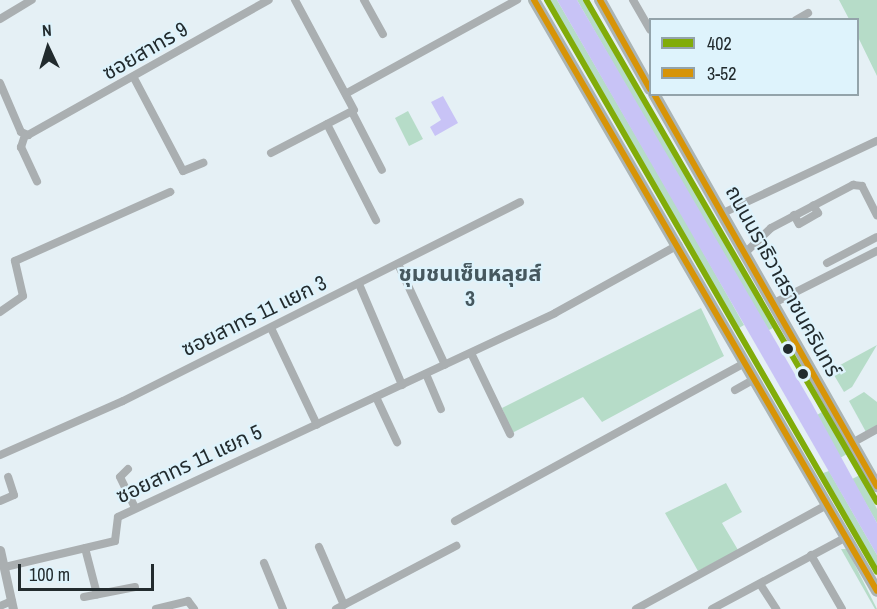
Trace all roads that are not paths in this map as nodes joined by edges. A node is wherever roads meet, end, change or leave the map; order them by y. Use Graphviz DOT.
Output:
graph roads {
  1 [pos="32,0"];
  2 [pos="269,0"];
  3 [pos="296,0"];
  4 [pos="364,0"];
  5 [pos="517,0"];
  6 [pos="534,0"];
  7 [pos="600,0"];
  8 [pos="633,0"];
  9 [pos="808,13"];
  10 [pos="799,18"];
  11 [pos="0,19"];
  12 [pos="649,27"];
  13 [pos="382,34"];
  14 [pos="134,78"];
  15 [pos="0,83"];
  16 [pos="649,86"];
  17 [pos="347,93"];
  18 [pos="655,96"];
  19 [pos="352,112"];
  20 [pos="327,124"];
  21 [pos="25,135"];
  22 [pos="877,141"];
  23 [pos="271,153"];
  24 [pos="202,164"];
  25 [pos="382,170"];
  26 [pos="37,182"];
  27 [pos="170,192"];
  28 [pos="520,202"];
  29 [pos="723,213"];
  30 [pos="877,215"];
  31 [pos="376,220"];
  32 [pos="877,237"];
  33 [pos="678,245"];
  34 [pos="877,251"];
  35 [pos="744,254"];
  36 [pos="827,263"];
  37 [pos="398,264"];
  38 [pos="359,284"];
  39 [pos="772,304"];
  40 [pos="0,312"];
  41 [pos="271,328"];
  42 [pos="471,353"];
  43 [pos="745,363"];
  44 [pos="445,365"];
  45 [pos="426,374"];
  46 [pos="755,379"];
  47 [pos="402,385"];
  48 [pos="735,390"];
  49 [pos="376,397"];
  50 [pos="441,409"];
  51 [pos="317,425"];
  52 [pos="877,429"];
  53 [pos="510,434"];
  54 [pos="397,442"];
  55 [pos="852,443"];
  56 [pos="0,455"];
  57 [pos="128,469"];
  58 [pos="8,477"];
  59 [pos="876,481"];
  60 [pos="0,501"];
  61 [pos="827,505"];
  62 [pos="135,508"];
  63 [pos="455,521"];
  64 [pos="846,537"];
  65 [pos="456,546"];
  66 [pos="319,547"];
  67 [pos="85,548"];
  68 [pos="0,550"];
  69 [pos="811,555"];
  70 [pos="264,563"];
  71 [pos="5,567"];
  72 [pos="760,584"];
  73 [pos="135,587"];
  74 [pos="877,591"];
  75 [pos="98,594"];
  76 [pos="84,597"];
  77 [pos="13,605"];
  78 [pos="0,606"];
  79 [pos="340,607"];
  80 [pos="156,609"];
  81 [pos="194,609"];
  82 [pos="283,609"];
  83 [pos="636,609"];
  84 [pos="712,609"];
  85 [pos="776,609"];
  86 [pos="842,609"];
  1 -- 11 [label="street"];
  2 -- 14 [label="street, ซอยสาทร 9"];
  3 -- 17 [label="street"];
  4 -- 13 [label="street"];
  5 -- 17 [label="street"];
  6 -- 33 [label="main road"];
  7 -- 16 [label="main road"];
  8 -- 12 [label="street"];
  9 -- 10 [label="street"];
  14 -- 21 [label="street, ซอยสาทร 9"];
  14 -- 24 [label="street"];
  15 -- 21 [label="street"];
  17 -- 19 [label="street"];
  18 -- 29 [label="main road, ถนนนราธิวาสราชนครินทร์"];
  19 -- 20 [label="street"];
  19 -- 25 [label="street"];
  20 -- 23 [label="street"];
  20 -- 31 [label="street"];
  21 -- 26 [label="street"];
  22 -- 29 [label="street"];
  27 -- 40 [label="street"];
  28 -- 37 [label="street, ซอยสาทร 11 แยก 3"];
  29 -- 35 [label="main road, ถนนนราธิวาสราชนครินทร์"];
  30 -- 35 [label="street"];
  32 -- 36 [label="street"];
  33 -- 42 [label="street, ซอยสาทร 11 แยก 5"];
  33 -- 43 [label="main road"];
  34 -- 39 [label="street"];
  35 -- 39 [label="main road, ถนนนราธิวาสราชนครินทร์"];
  37 -- 38 [label="street, ซอยสาทร 11 แยก 3"];
  37 -- 44 [label="street"];
  38 -- 41 [label="street, ซอยสาทร 11 แยก 3"];
  38 -- 47 [label="street"];
  39 -- 55 [label="main road, ถนนนราธิวาสราชนครินทร์"];
  41 -- 51 [label="street"];
  41 -- 56 [label="street, ซอยสาทร 11 แยก 3"];
  42 -- 44 [label="street, ซอยสาทร 11 แยก 5"];
  42 -- 53 [label="street"];
  43 -- 46 [label="main road"];
  43 -- 63 [label="street"];
  44 -- 45 [label="street, ซอยสาทร 11 แยก 5"];
  45 -- 47 [label="street, ซอยสาทร 11 แยก 5"];
  45 -- 50 [label="street"];
  46 -- 48 [label="street"];
  46 -- 61 [label="main road"];
  47 -- 49 [label="street, ซอยสาทร 11 แยก 5"];
  49 -- 51 [label="street, ซอยสาทร 11 แยก 5"];
  49 -- 54 [label="street"];
  51 -- 62 [label="street, ซอยสาทร 11 แยก 5"];
  52 -- 55 [label="street"];
  55 -- 59 [label="main road, ถนนนราธิวาสราชนครินทร์"];
  57 -- 62 [label="street"];
  58 -- 60 [label="street"];
  61 -- 64 [label="main road"];
  61 -- 83 [label="street"];
  62 -- 67 [label="street, ซอยสาทร 11 แยก 5"];
  64 -- 69 [label="street"];
  64 -- 74 [label="main road"];
  65 -- 79 [label="street"];
  66 -- 79 [label="street"];
  67 -- 71 [label="street, ซอยสาทร 11 แยก 5"];
  67 -- 75 [label="street"];
  68 -- 71 [label="street"];
  69 -- 72 [label="street"];
  69 -- 86 [label="street"];
  70 -- 82 [label="street"];
  71 -- 77 [label="street"];
  72 -- 84 [label="street"];
  72 -- 85 [label="street"];
  73 -- 75 [label="street"];
  75 -- 76 [label="street"];
  77 -- 78 [label="street"];
  80 -- 81 [label="street"];
}
